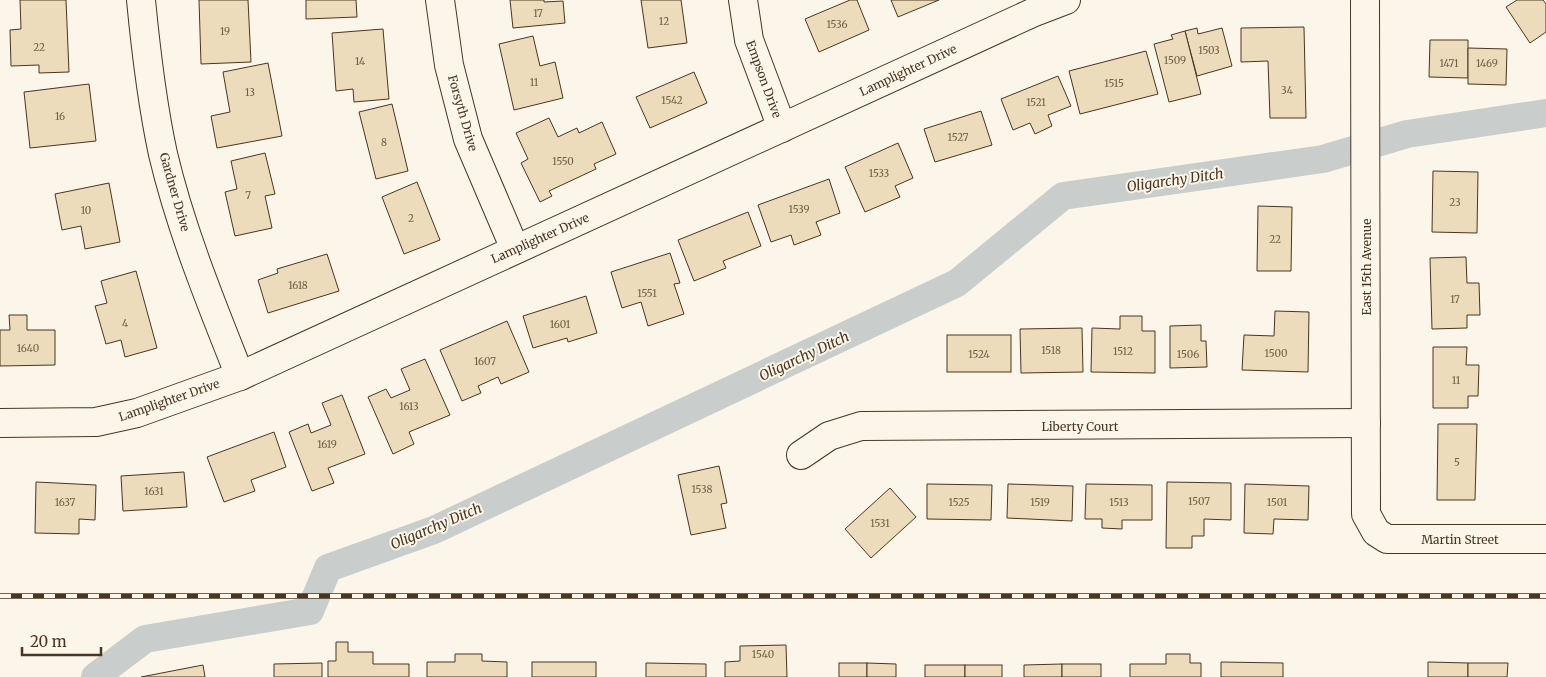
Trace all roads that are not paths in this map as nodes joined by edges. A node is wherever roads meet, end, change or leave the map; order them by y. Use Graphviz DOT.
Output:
graph roads {
  1 [pos="141,0"];
  2 [pos="440,0"];
  3 [pos="743,0"];
  4 [pos="1066,0"];
  5 [pos="1365,0"];
  6 [pos="782,128"];
  7 [pos="515,249"];
  8 [pos="240,376"];
  9 [pos="0,423"];
  10 [pos="1366,423"];
  11 [pos="801,455"];
  12 [pos="1376,532"];
  13 [pos="1546,539"];
  1 -- 8 [label="street, Gardner Drive"];
  2 -- 7 [label="street, Forsyth Drive"];
  3 -- 6 [label="street, Empson Drive"];
  4 -- 6 [label="street, Lamplighter Drive"];
  5 -- 10 [label="street, East 15th Avenue"];
  6 -- 7 [label="street, Lamplighter Drive"];
  7 -- 8 [label="street, Lamplighter Drive"];
  8 -- 9 [label="street, Lamplighter Drive"];
  10 -- 11 [label="street, Liberty Court"];
  10 -- 12 [label="street, East 15th Avenue"];
  12 -- 13 [label="street, Martin Street"];
}
